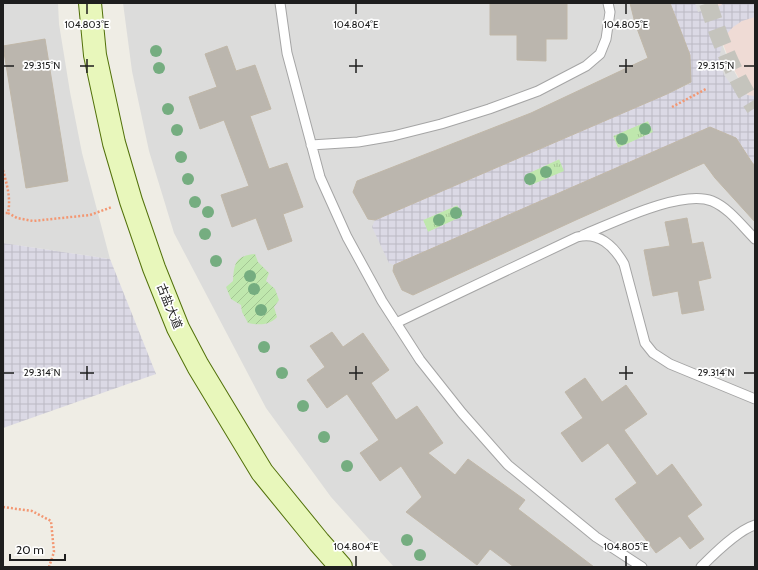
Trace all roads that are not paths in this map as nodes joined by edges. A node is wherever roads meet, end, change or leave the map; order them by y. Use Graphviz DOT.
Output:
graph roads {
  1 [pos="90,3"];
  2 [pos="280,3"];
  3 [pos="608,3"];
  4 [pos="311,144"];
  5 [pos="583,235"];
  6 [pos="755,239"];
  7 [pos="396,323"];
  8 [pos="755,399"];
  9 [pos="755,525"];
  10 [pos="341,567"];
  11 [pos="642,567"];
  12 [pos="701,567"];
  1 -- 10 [label="street, 古盐大道"];
  2 -- 4 [label="lane"];
  3 -- 4 [label="lane"];
  4 -- 7 [label="lane"];
  5 -- 6 [label="lane"];
  5 -- 7 [label="lane"];
  5 -- 8 [label="lane"];
  7 -- 11 [label="lane"];
  9 -- 12 [label="lane"];
}
